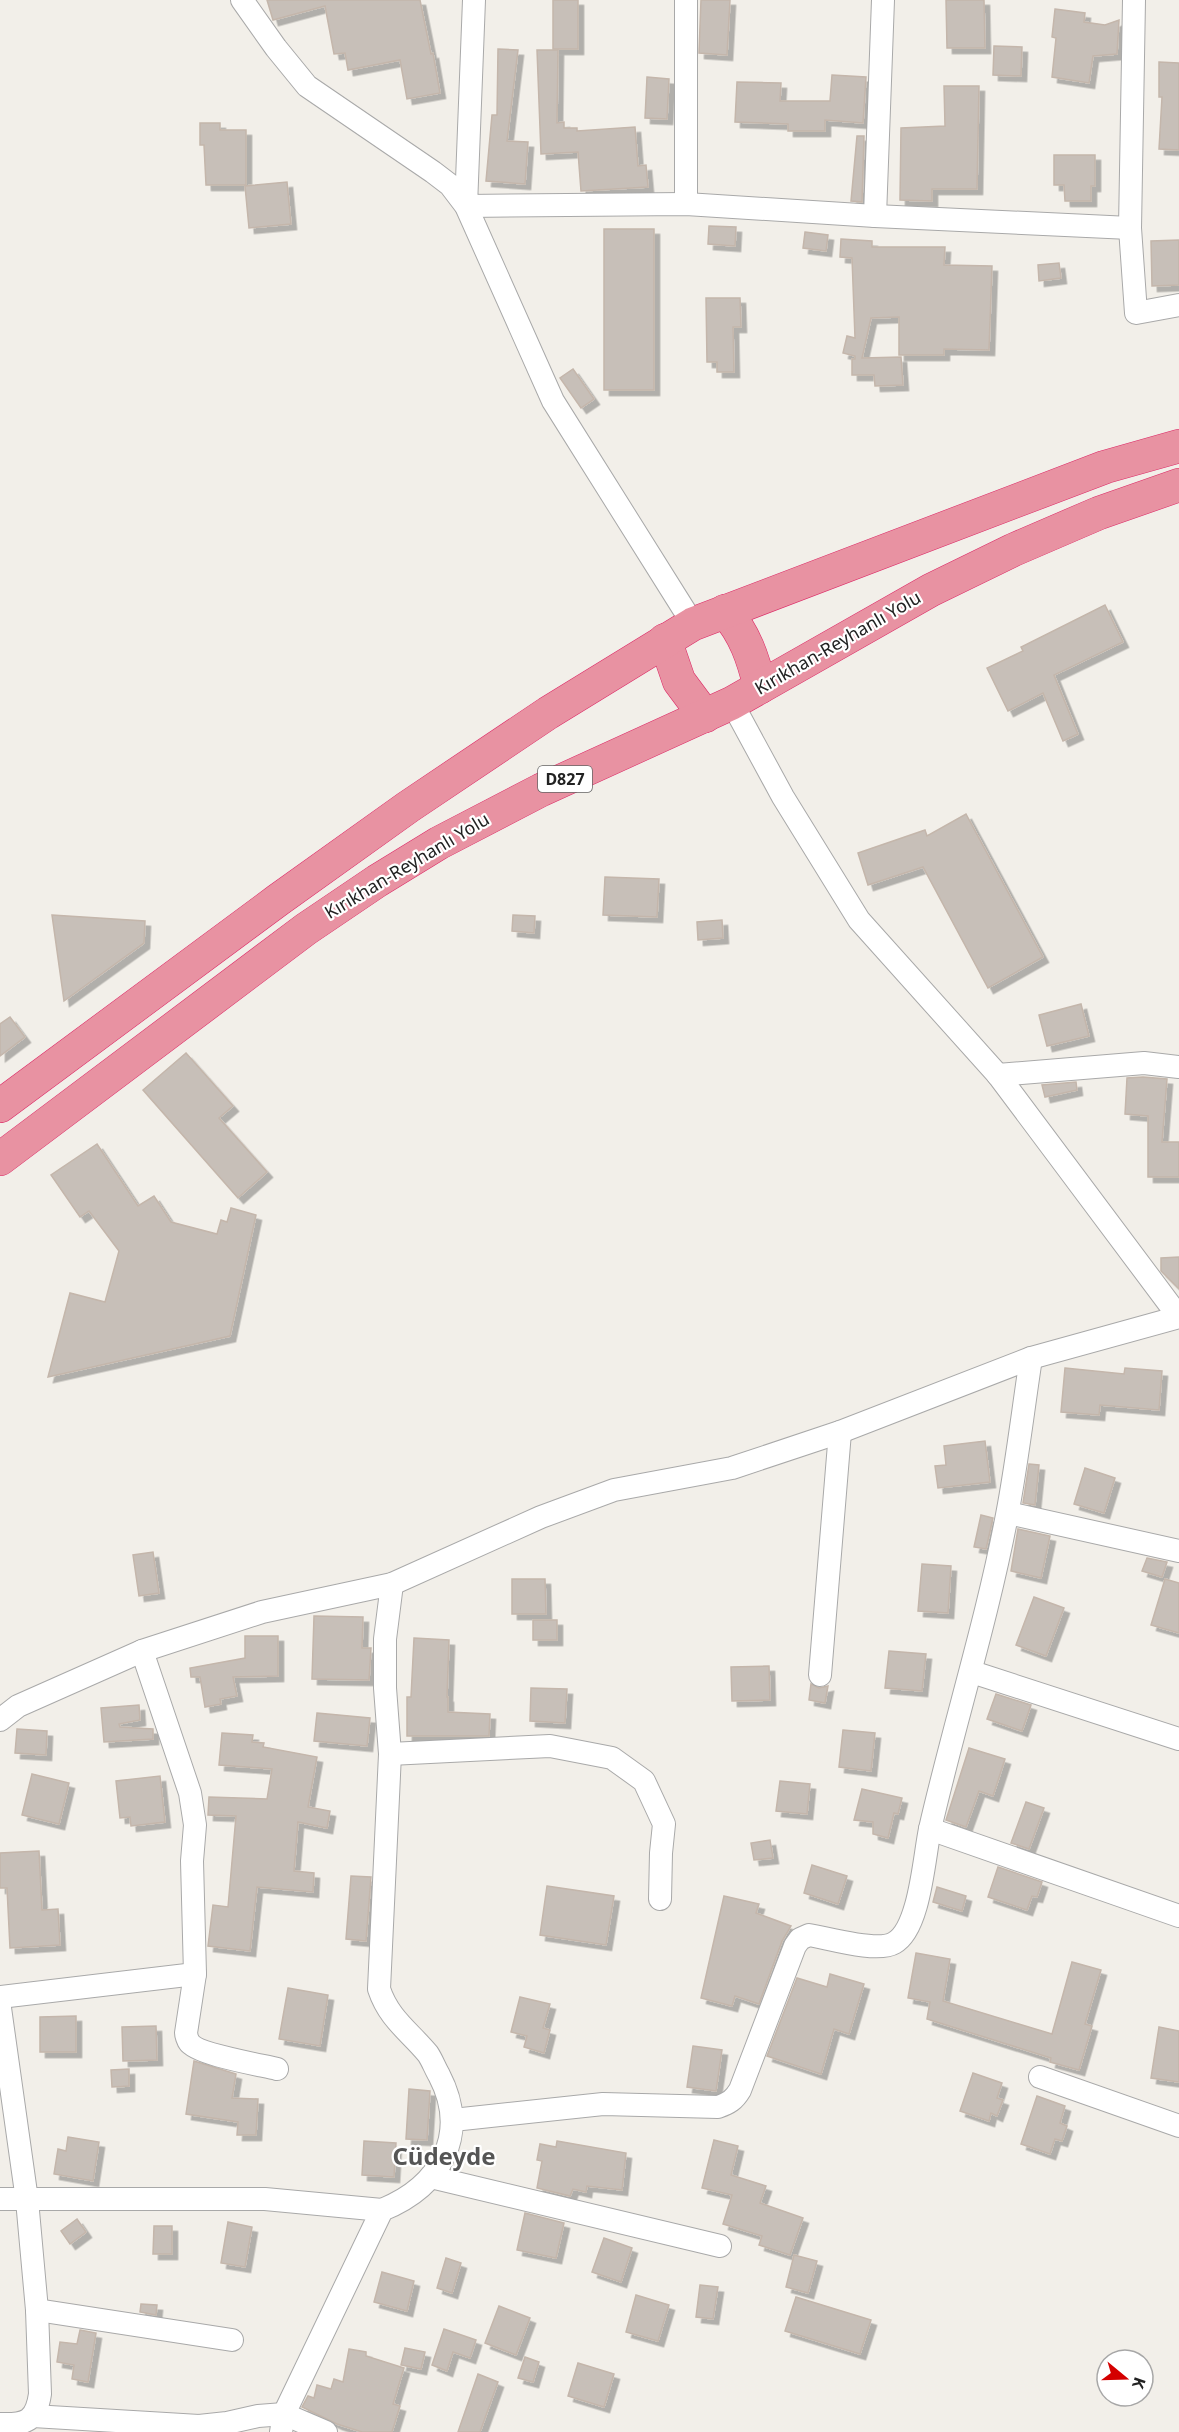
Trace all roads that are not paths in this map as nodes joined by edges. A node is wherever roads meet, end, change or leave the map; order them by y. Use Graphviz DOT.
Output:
graph roads {
  1 [pos="242,0"];
  2 [pos="474,0"];
  3 [pos="686,0"];
  4 [pos="883,0"];
  5 [pos="1134,0"];
  6 [pos="686,204"];
  7 [pos="466,206"];
  8 [pos="875,216"];
  9 [pos="1130,228"];
  10 [pos="1179,305"];
  11 [pos="1179,446"];
  12 [pos="1179,485"];
  13 [pos="725,611"];
  14 [pos="693,624"];
  15 [pos="665,640"];
  16 [pos="760,687"];
  17 [pos="718,710"];
  18 [pos="1179,1067"];
  19 [pos="998,1075"];
  20 [pos="0,1106"];
  21 [pos="0,1159"];
  22 [pos="1179,1317"];
  23 [pos="1031,1358"];
  24 [pos="840,1432"];
  25 [pos="1008,1513"];
  26 [pos="1179,1551"];
  27 [pos="392,1584"];
  28 [pos="142,1651"];
  29 [pos="972,1672"];
  30 [pos="820,1676"];
  31 [pos="0,1720"];
  32 [pos="1179,1739"];
  33 [pos="390,1754"];
  34 [pos="930,1829"];
  35 [pos="660,1899"];
  36 [pos="1179,1916"];
  37 [pos="195,1974"];
  38 [pos="0,1997"];
  39 [pos="0,2008"];
  40 [pos="277,2069"];
  41 [pos="1040,2077"];
  42 [pos="453,2121"];
  43 [pos="1179,2126"];
  44 [pos="431,2177"];
  45 [pos="0,2199"];
  46 [pos="27,2200"];
  47 [pos="382,2210"];
  48 [pos="720,2246"];
  49 [pos="37,2310"];
  50 [pos="232,2340"];
  51 [pos="33,2416"];
  52 [pos="283,2423"];
  53 [pos="0,2424"];
  54 [pos="326,2432"];
  1 -- 7 [label="street"];
  2 -- 7 [label="street"];
  3 -- 6 [label="street"];
  4 -- 8 [label="street"];
  5 -- 9 [label="street"];
  6 -- 7 [label="street"];
  6 -- 8 [label="street"];
  7 -- 14 [label="street"];
  8 -- 9 [label="street"];
  9 -- 10 [label="street"];
  11 -- 13 [label="highway"];
  12 -- 16 [label="highway, Kırıkhan-Reyhanlı Yolu / D827"];
  13 -- 14 [label="highway"];
  13 -- 16 [label="highway"];
  14 -- 15 [label="highway"];
  15 -- 17 [label="highway"];
  15 -- 20 [label="highway"];
  16 -- 17 [label="highway, Kırıkhan-Reyhanlı Yolu / D827"];
  17 -- 19 [label="street"];
  17 -- 21 [label="highway, Kırıkhan-Reyhanlı Yolu / D827"];
  18 -- 19 [label="street"];
  19 -- 22 [label="street"];
  22 -- 23 [label="street"];
  23 -- 24 [label="street"];
  23 -- 25 [label="street"];
  24 -- 27 [label="street"];
  24 -- 30 [label="street"];
  25 -- 26 [label="street"];
  25 -- 29 [label="street"];
  27 -- 28 [label="street"];
  27 -- 33 [label="street"];
  28 -- 31 [label="street"];
  28 -- 37 [label="street"];
  29 -- 32 [label="street"];
  29 -- 34 [label="street"];
  33 -- 35 [label="street"];
  33 -- 42 [label="street"];
  34 -- 36 [label="street"];
  34 -- 42 [label="street"];
  37 -- 38 [label="street"];
  37 -- 40 [label="street"];
  39 -- 46 [label="street"];
  41 -- 43 [label="street"];
  42 -- 44 [label="street"];
  44 -- 47 [label="street"];
  44 -- 48 [label="street"];
  45 -- 46 [label="street"];
  46 -- 47 [label="street"];
  46 -- 49 [label="street"];
  47 -- 52 [label="street"];
  49 -- 50 [label="street"];
  49 -- 51 [label="street"];
  51 -- 52 [label="street"];
  51 -- 53 [label="street"];
  52 -- 54 [label="street"];
}
